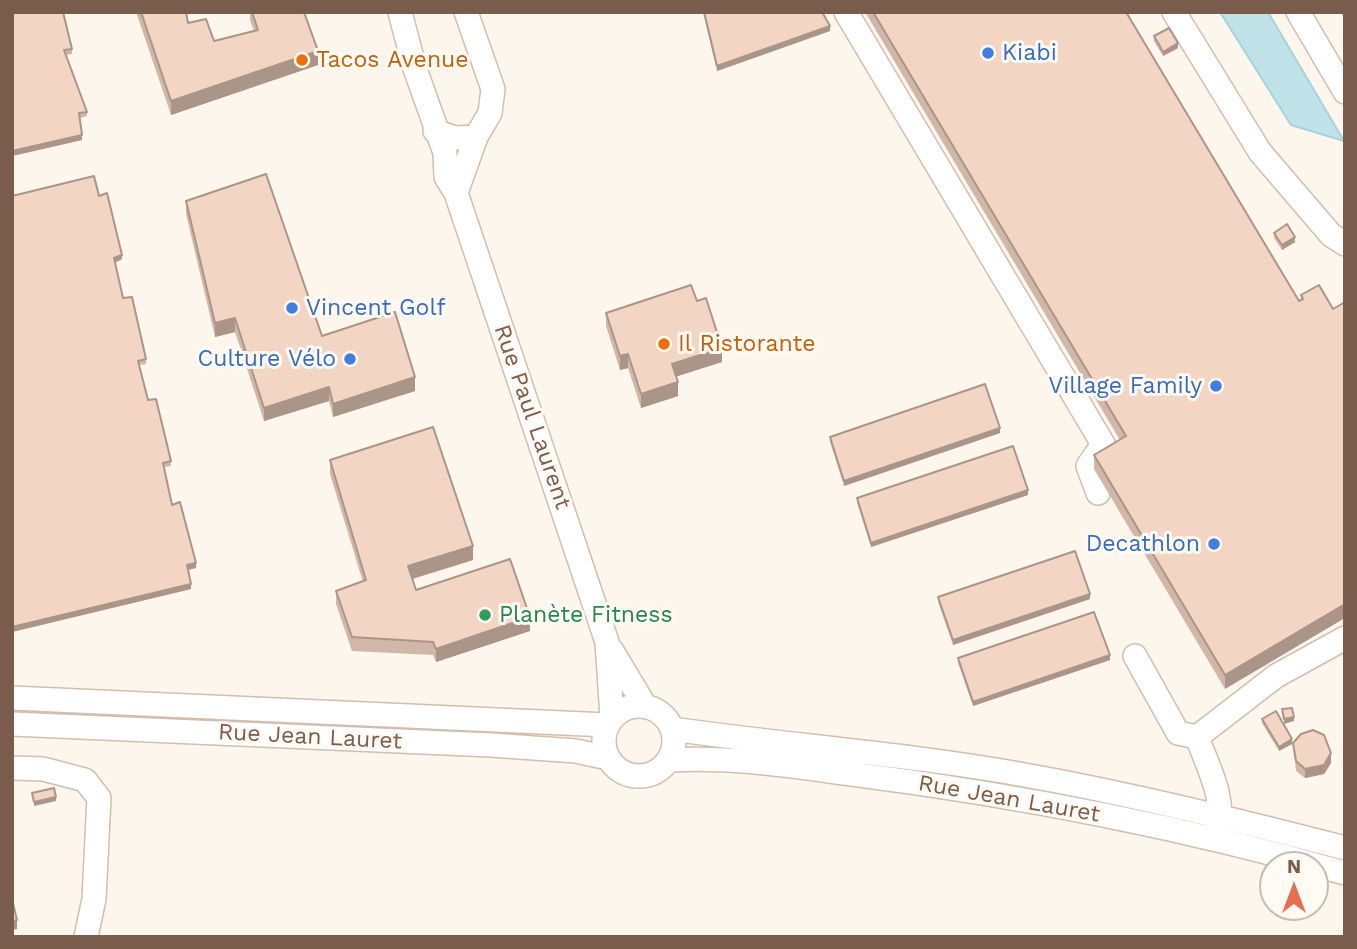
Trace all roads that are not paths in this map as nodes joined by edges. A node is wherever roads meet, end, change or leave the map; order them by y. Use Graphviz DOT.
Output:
graph roads {
  1 [pos="401,12"];
  2 [pos="467,12"];
  3 [pos="846,12"];
  4 [pos="1174,12"];
  5 [pos="1298,12"];
  6 [pos="1345,92"];
  7 [pos="435,131"];
  8 [pos="476,137"];
  9 [pos="456,193"];
  10 [pos="1345,244"];
  11 [pos="1098,493"];
  12 [pos="1345,638"];
  13 [pos="607,642"];
  14 [pos="1135,656"];
  15 [pos="12,698"];
  16 [pos="645,706"];
  17 [pos="610,721"];
  18 [pos="12,724"];
  19 [pos="672,729"];
  20 [pos="1197,737"];
  21 [pos="608,758"];
  22 [pos="669,760"];
  23 [pos="12,768"];
  24 [pos="1218,828"];
  25 [pos="1345,848"];
  26 [pos="1345,873"];
  27 [pos="86,937"];
  1 -- 7 [label="street, Rue Paul Laurent"];
  2 -- 8 [label="street"];
  3 -- 11 [label="street"];
  4 -- 10 [label="street"];
  5 -- 6 [label="street"];
  7 -- 8 [label="street"];
  7 -- 9 [label="street, Rue Paul Laurent"];
  8 -- 9 [label="street"];
  9 -- 13 [label="street, Rue Paul Laurent"];
  12 -- 20 [label="street"];
  13 -- 16 [label="street, Rue Paul Laurent"];
  13 -- 17 [label="street, Rue Paul Laurent"];
  14 -- 20 [label="street"];
  15 -- 17 [label="street, Rue Jean Lauret"];
  16 -- 17 [label="street"];
  16 -- 19 [label="street"];
  17 -- 21 [label="street"];
  18 -- 21 [label="street, Rue Jean Lauret"];
  19 -- 22 [label="street"];
  19 -- 24 [label="street, Rue Jean Lauret"];
  20 -- 24 [label="street"];
  21 -- 22 [label="street"];
  22 -- 24 [label="street, Rue Jean Lauret"];
  23 -- 27 [label="street"];
  24 -- 25 [label="street, Rue Jean Lauret"];
  24 -- 26 [label="street, Rue Jean Lauret"];
}
